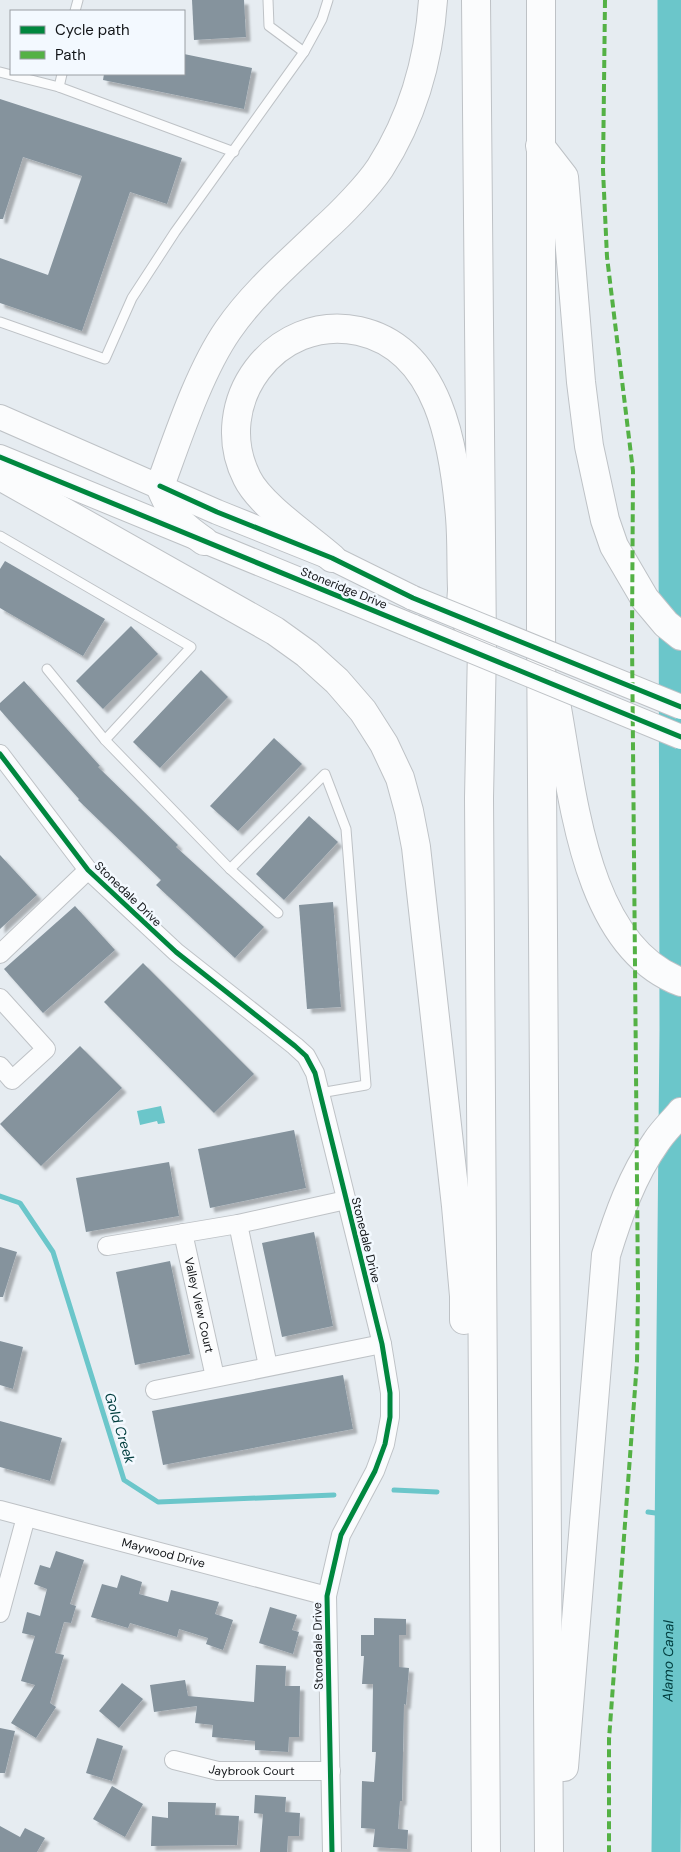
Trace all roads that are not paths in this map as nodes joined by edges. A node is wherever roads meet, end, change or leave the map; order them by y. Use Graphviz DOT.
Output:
graph roads {
  1 [pos="268,0"];
  2 [pos="328,0"];
  3 [pos="433,0"];
  4 [pos="476,0"];
  5 [pos="541,0"];
  6 [pos="304,52"];
  7 [pos="12,75"];
  8 [pos="62,75"];
  9 [pos="59,87"];
  10 [pos="540,146"];
  11 [pos="234,152"];
  12 [pos="0,322"];
  13 [pos="0,417"];
  14 [pos="0,457"];
  15 [pos="0,476"];
  16 [pos="160,486"];
  17 [pos="0,536"];
  18 [pos="204,542"];
  19 [pos="332,558"];
  20 [pos="541,627"];
  21 [pos="681,636"];
  22 [pos="482,648"];
  23 [pos="47,669"];
  24 [pos="681,708"];
  25 [pos="681,736"];
  26 [pos="104,740"];
  27 [pos="0,754"];
  28 [pos="230,869"];
  29 [pos="88,870"];
  30 [pos="278,913"];
  31 [pos="0,954"];
  32 [pos="681,982"];
  33 [pos="0,998"];
  34 [pos="0,1066"];
  35 [pos="320,1093"];
  36 [pos="681,1112"];
  37 [pos="346,1200"];
  38 [pos="238,1224"];
  39 [pos="183,1234"];
  40 [pos="107,1246"];
  41 [pos="382,1344"];
  42 [pos="268,1366"];
  43 [pos="214,1377"];
  44 [pos="155,1390"];
  45 [pos="483,1392"];
  46 [pos="0,1510"];
  47 [pos="26,1517"];
  48 [pos="327,1596"];
  49 [pos="0,1614"];
  50 [pos="174,1760"];
  51 [pos="331,1771"];
  52 [pos="332,1852"];
  53 [pos="486,1852"];
  54 [pos="550,1852"];
  1 -- 6 [label="lane"];
  2 -- 6 [label="lane"];
  3 -- 16 [label="highway"];
  4 -- 22 [label="highway"];
  5 -- 10 [label="highway"];
  6 -- 11 [label="lane"];
  7 -- 9 [label="lane"];
  8 -- 9 [label="lane"];
  9 -- 11 [label="lane"];
  10 -- 20 [label="highway"];
  10 -- 21 [label="highway"];
  11 -- 12 [label="lane"];
  13 -- 16 [label="main road, Stoneridge Drive"];
  14 -- 18 [label="main road, Stoneridge Drive"];
  15 -- 45 [label="highway"];
  16 -- 18 [label="highway"];
  16 -- 19 [label="main road, Stoneridge Drive"];
  17 -- 26 [label="lane"];
  18 -- 25 [label="main road, Stoneridge Drive, bridge"];
  19 -- 22 [label="highway"];
  19 -- 24 [label="main road, Stoneridge Drive, bridge"];
  20 -- 32 [label="highway"];
  20 -- 54 [label="highway"];
  22 -- 45 [label="highway"];
  23 -- 26 [label="lane"];
  26 -- 28 [label="lane"];
  27 -- 29 [label="street, Stonedale Drive"];
  28 -- 30 [label="lane"];
  28 -- 35 [label="lane"];
  29 -- 31 [label="street"];
  29 -- 35 [label="street, Stonedale Drive"];
  33 -- 34 [label="street"];
  35 -- 37 [label="street, Stonedale Drive"];
  36 -- 54 [label="highway"];
  37 -- 38 [label="street"];
  37 -- 41 [label="street, Stonedale Drive"];
  38 -- 39 [label="street"];
  38 -- 42 [label="street"];
  39 -- 40 [label="street"];
  39 -- 43 [label="street, Valley View Court"];
  41 -- 42 [label="street"];
  41 -- 48 [label="street, Stonedale Drive"];
  42 -- 43 [label="street"];
  43 -- 44 [label="street"];
  45 -- 53 [label="highway"];
  46 -- 47 [label="street, Maywood Drive"];
  47 -- 48 [label="street, Maywood Drive"];
  47 -- 49 [label="street"];
  48 -- 51 [label="street, Stonedale Drive"];
  50 -- 51 [label="street, Jaybrook Court"];
  51 -- 52 [label="street, Stonedale Drive"];
}
